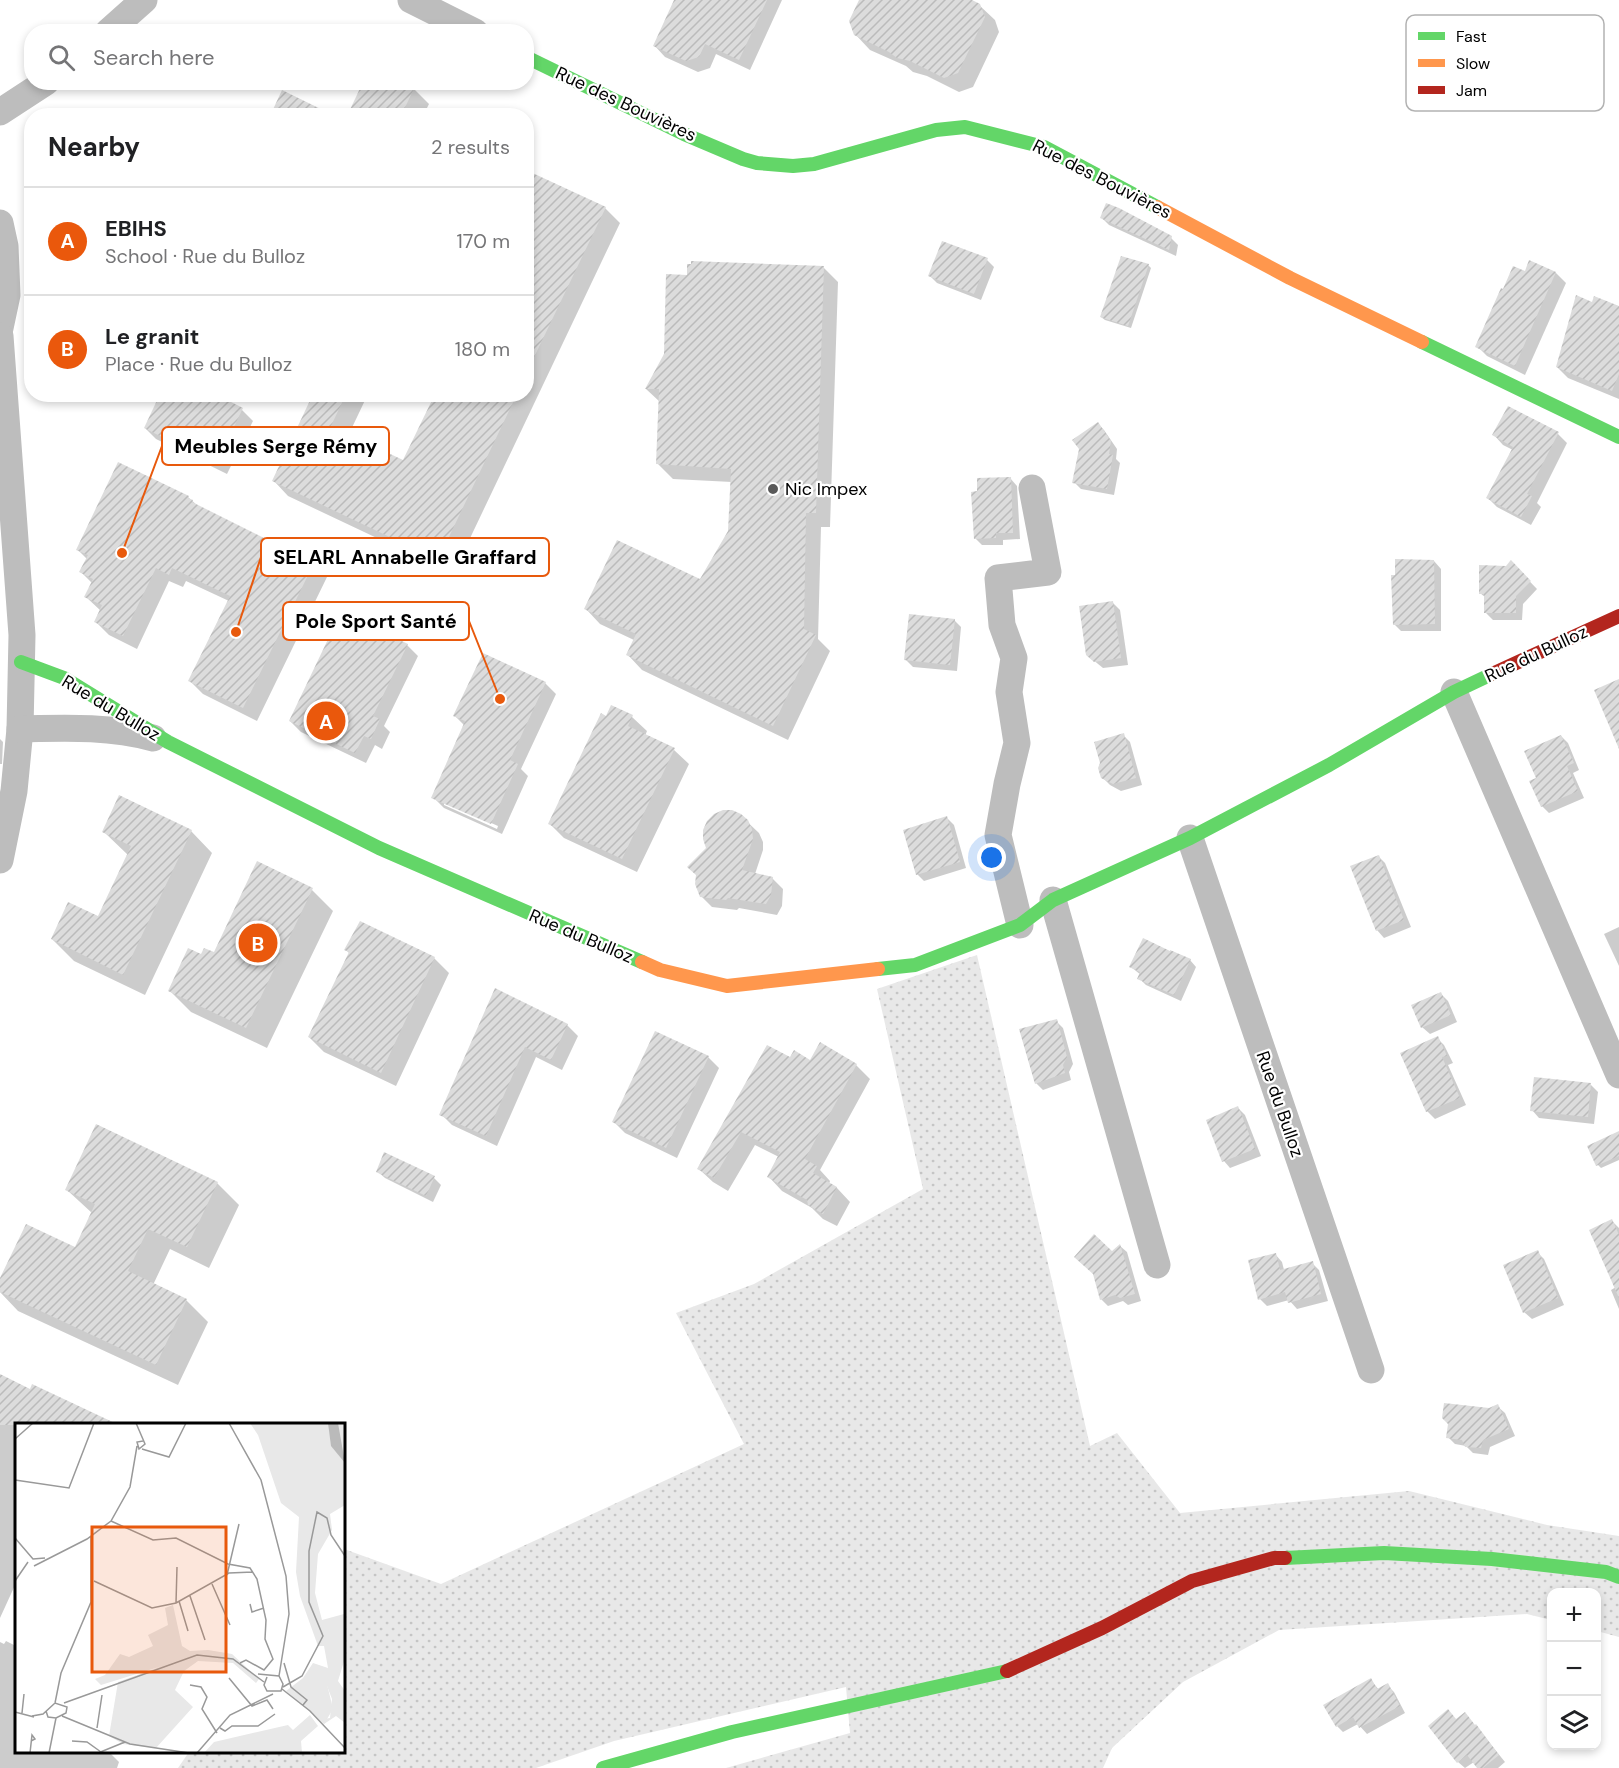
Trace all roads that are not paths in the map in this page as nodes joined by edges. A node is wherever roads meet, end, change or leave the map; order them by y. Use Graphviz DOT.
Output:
graph roads {
  1 [pos="144,0"];
  2 [pos="411,0"];
  3 [pos="117,24"];
  4 [pos="459,24"];
  5 [pos="534,61"];
  6 [pos="34,90"];
  7 [pos="0,112"];
  8 [pos="0,223"];
  9 [pos="0,328"];
  10 [pos="0,336"];
  11 [pos="1619,437"];
  12 [pos="1032,488"];
  13 [pos="1619,616"];
  14 [pos="21,662"];
  15 [pos="1454,692"];
  16 [pos="20,729"];
  17 [pos="168,742"];
  18 [pos="1190,838"];
  19 [pos="0,860"];
  20 [pos="1053,900"];
  21 [pos="1020,925"];
  22 [pos="1619,1075"];
  23 [pos="1157,1265"];
  24 [pos="1371,1370"];
  25 [pos="1619,1577"];
  26 [pos="603,1768"];
  1 -- 3 [label="street"];
  2 -- 4 [label="street"];
  5 -- 11 [label="street, Rue des Bouvières"];
  6 -- 7 [label="street"];
  8 -- 9 [label="street"];
  10 -- 14 [label="street"];
  12 -- 21 [label="street"];
  13 -- 15 [label="street, Rue du Bulloz"];
  14 -- 16 [label="street"];
  14 -- 17 [label="street, Rue du Bulloz"];
  15 -- 18 [label="street, Rue du Bulloz"];
  15 -- 22 [label="street"];
  16 -- 17 [label="street, Rue du Bulloz"];
  16 -- 19 [label="street"];
  17 -- 21 [label="street, Rue du Bulloz"];
  18 -- 20 [label="street, Rue du Bulloz"];
  18 -- 24 [label="street, Rue du Bulloz"];
  20 -- 21 [label="street, Rue du Bulloz"];
  20 -- 23 [label="street"];
  25 -- 26 [label="street"];
}
